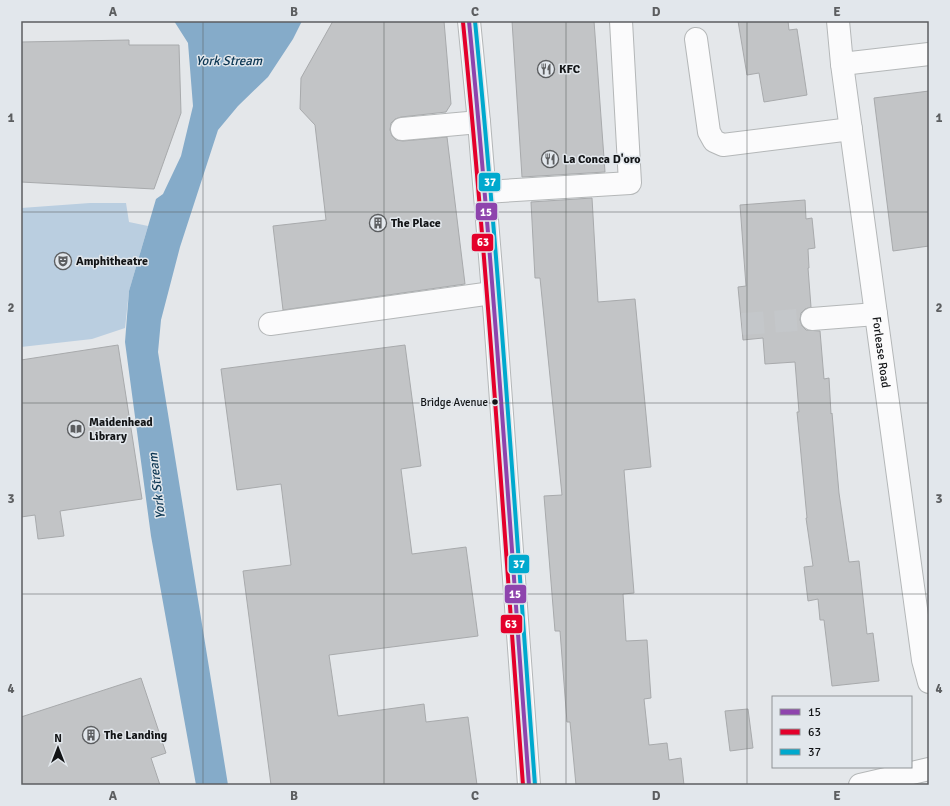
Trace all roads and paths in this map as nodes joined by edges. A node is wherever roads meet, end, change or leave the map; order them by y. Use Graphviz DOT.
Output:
graph roads {
  1 [pos="469,21"];
  2 [pos="622,21"];
  3 [pos="838,21"];
  4 [pos="696,39"];
  5 [pos="929,54"];
  6 [pos="842,64"];
  7 [pos="479,122"];
  8 [pos="402,129"];
  9 [pos="851,129"];
  10 [pos="485,192"];
  11 [pos="492,294"];
  12 [pos="876,314"];
  13 [pos="812,319"];
  14 [pos="270,324"];
  15 [pos="929,682"];
  16 [pos="929,769"];
  17 [pos="530,785"];
  18 [pos="860,785"];
  1 -- 7 [label="street"];
  2 -- 10 [label="street"];
  3 -- 6 [label="street, Forlease Road"];
  4 -- 9 [label="street"];
  5 -- 6 [label="street"];
  6 -- 9 [label="street, Forlease Road"];
  7 -- 8 [label="street"];
  7 -- 10 [label="street"];
  9 -- 12 [label="street, Forlease Road"];
  10 -- 11 [label="street"];
  11 -- 14 [label="street"];
  11 -- 17 [label="street"];
  12 -- 13 [label="street"];
  12 -- 15 [label="street, Forlease Road"];
  16 -- 18 [label="street"];
}
